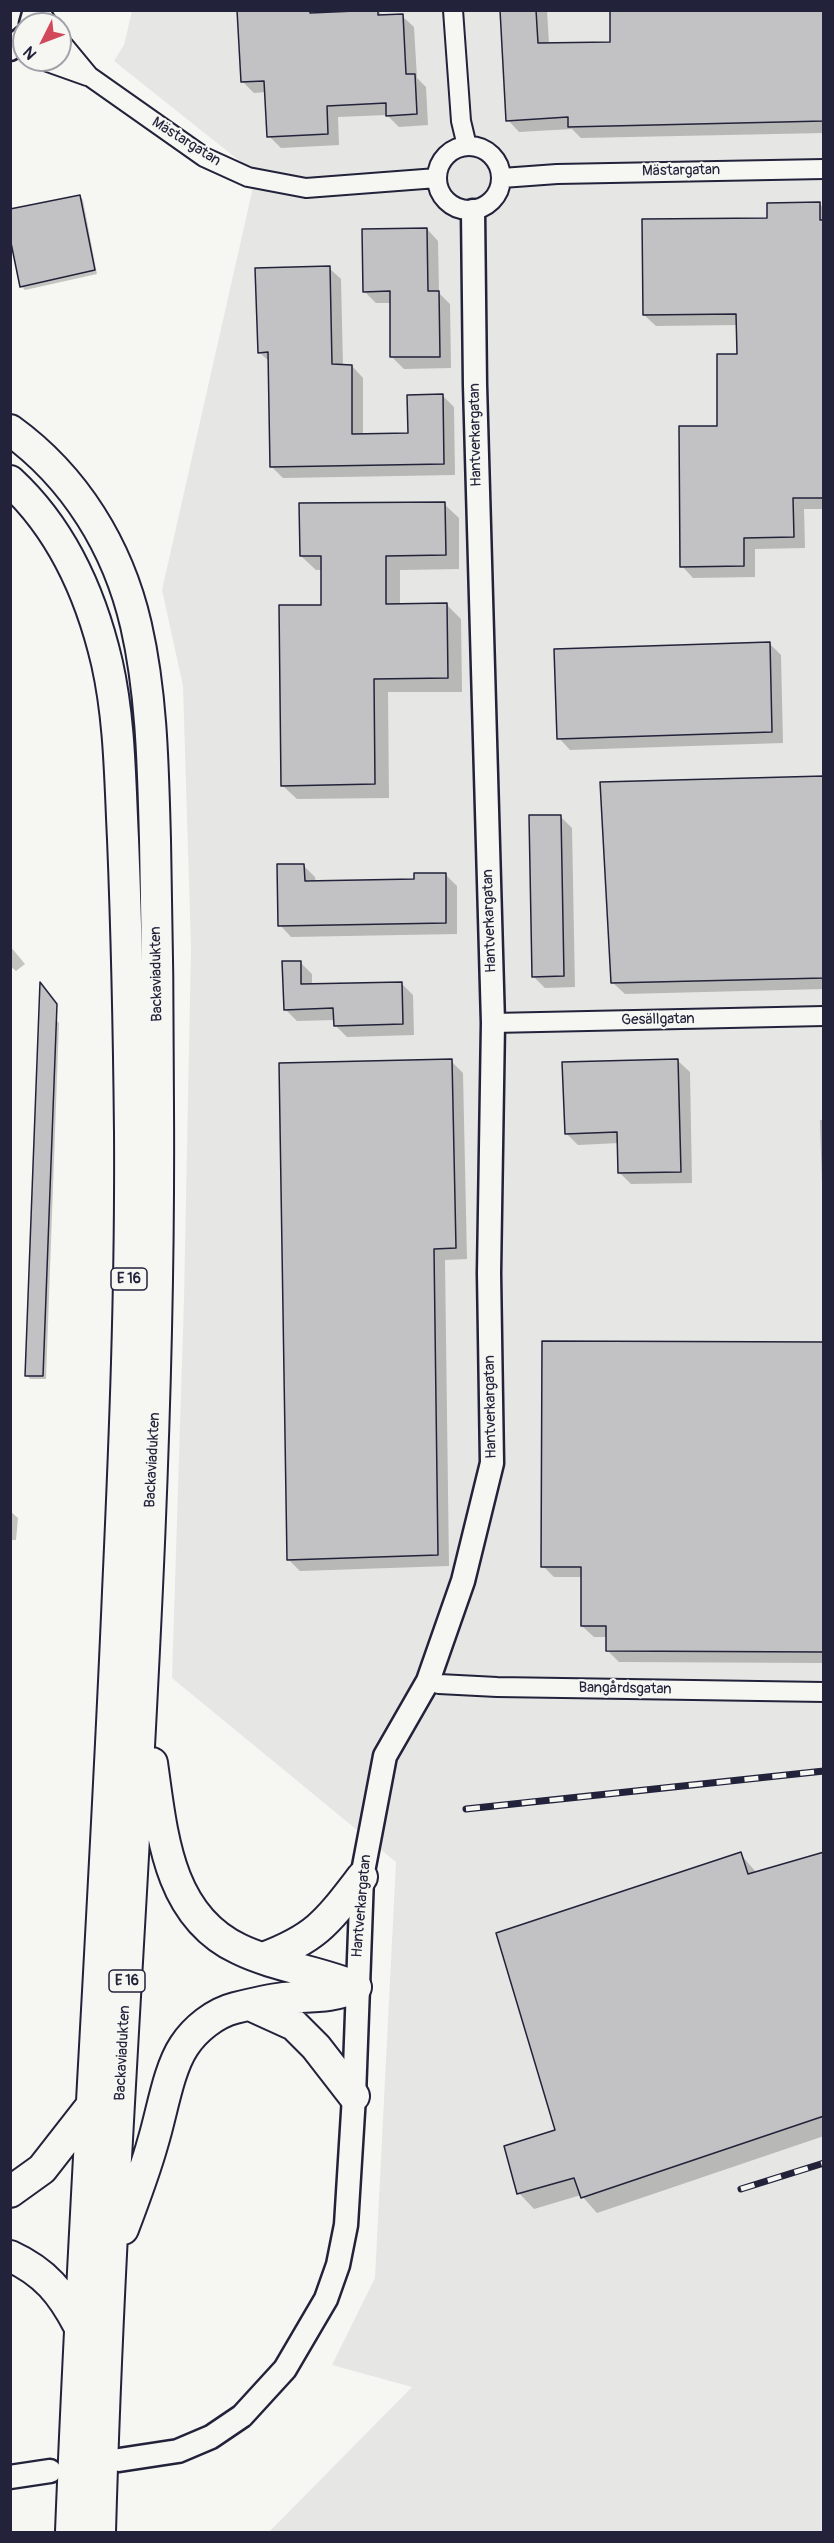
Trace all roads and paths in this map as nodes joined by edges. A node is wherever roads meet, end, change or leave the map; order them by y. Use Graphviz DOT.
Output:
graph roads {
  1 [pos="453,10"];
  2 [pos="72,55"];
  3 [pos="72,70"];
  4 [pos="89,76"];
  5 [pos="466,146"];
  6 [pos="824,169"];
  7 [pos="437,178"];
  8 [pos="502,178"];
  9 [pos="473,211"];
  10 [pos="10,430"];
  11 [pos="10,481"];
  12 [pos="824,1016"];
  13 [pos="493,1023"];
  14 [pos="428,1681"];
  15 [pos="824,1692"];
  16 [pos="142,1703"];
  17 [pos="362,1877"];
  18 [pos="263,1958"];
  19 [pos="356,1987"];
  20 [pos="250,2004"];
  21 [pos="354,2096"];
  22 [pos="92,2105"];
  23 [pos="10,2192"];
  24 [pos="10,2256"];
  25 [pos="112,2260"];
  26 [pos="80,2326"];
  27 [pos="119,2460"];
  28 [pos="50,2471"];
  29 [pos="10,2477"];
  30 [pos="71,2532"];
  31 [pos="100,2532"];
  1 -- 5 [label="street"];
  2 -- 4 [label="street, Mästargatan"];
  3 -- 4 [label="street, Mästargatan"];
  4 -- 7 [label="street, Mästargatan"];
  5 -- 7 [label="street"];
  5 -- 8 [label="street"];
  6 -- 8 [label="street, Mästargatan"];
  7 -- 9 [label="street"];
  8 -- 9 [label="street"];
  9 -- 13 [label="street, Hantverkargatan"];
  10 -- 16 [label="highway, Backaviadukten / E 16"];
  11 -- 22 [label="highway, Backaviadukten / E 16"];
  12 -- 13 [label="street, Gesällgatan"];
  13 -- 14 [label="street, Hantverkargatan"];
  14 -- 15 [label="street, Bangårdsgatan"];
  14 -- 17 [label="street, Hantverkargatan"];
  16 -- 18 [label="highway"];
  16 -- 25 [label="highway, Backaviadukten / E 16"];
  17 -- 18 [label="highway"];
  17 -- 19 [label="street, Hantverkargatan"];
  18 -- 19 [label="highway"];
  19 -- 20 [label="highway"];
  19 -- 21 [label="street, Hantverkargatan"];
  20 -- 21 [label="highway"];
  20 -- 25 [label="highway"];
  21 -- 27 [label="street, Hantverkargatan"];
  22 -- 23 [label="highway"];
  22 -- 26 [label="highway, Backaviadukten / E 16"];
  24 -- 26 [label="highway"];
  25 -- 31 [label="highway, Backaviadukten / E 16"];
  26 -- 30 [label="highway, Backaviadukten / E 16"];
  28 -- 29 [label="street"];
}
